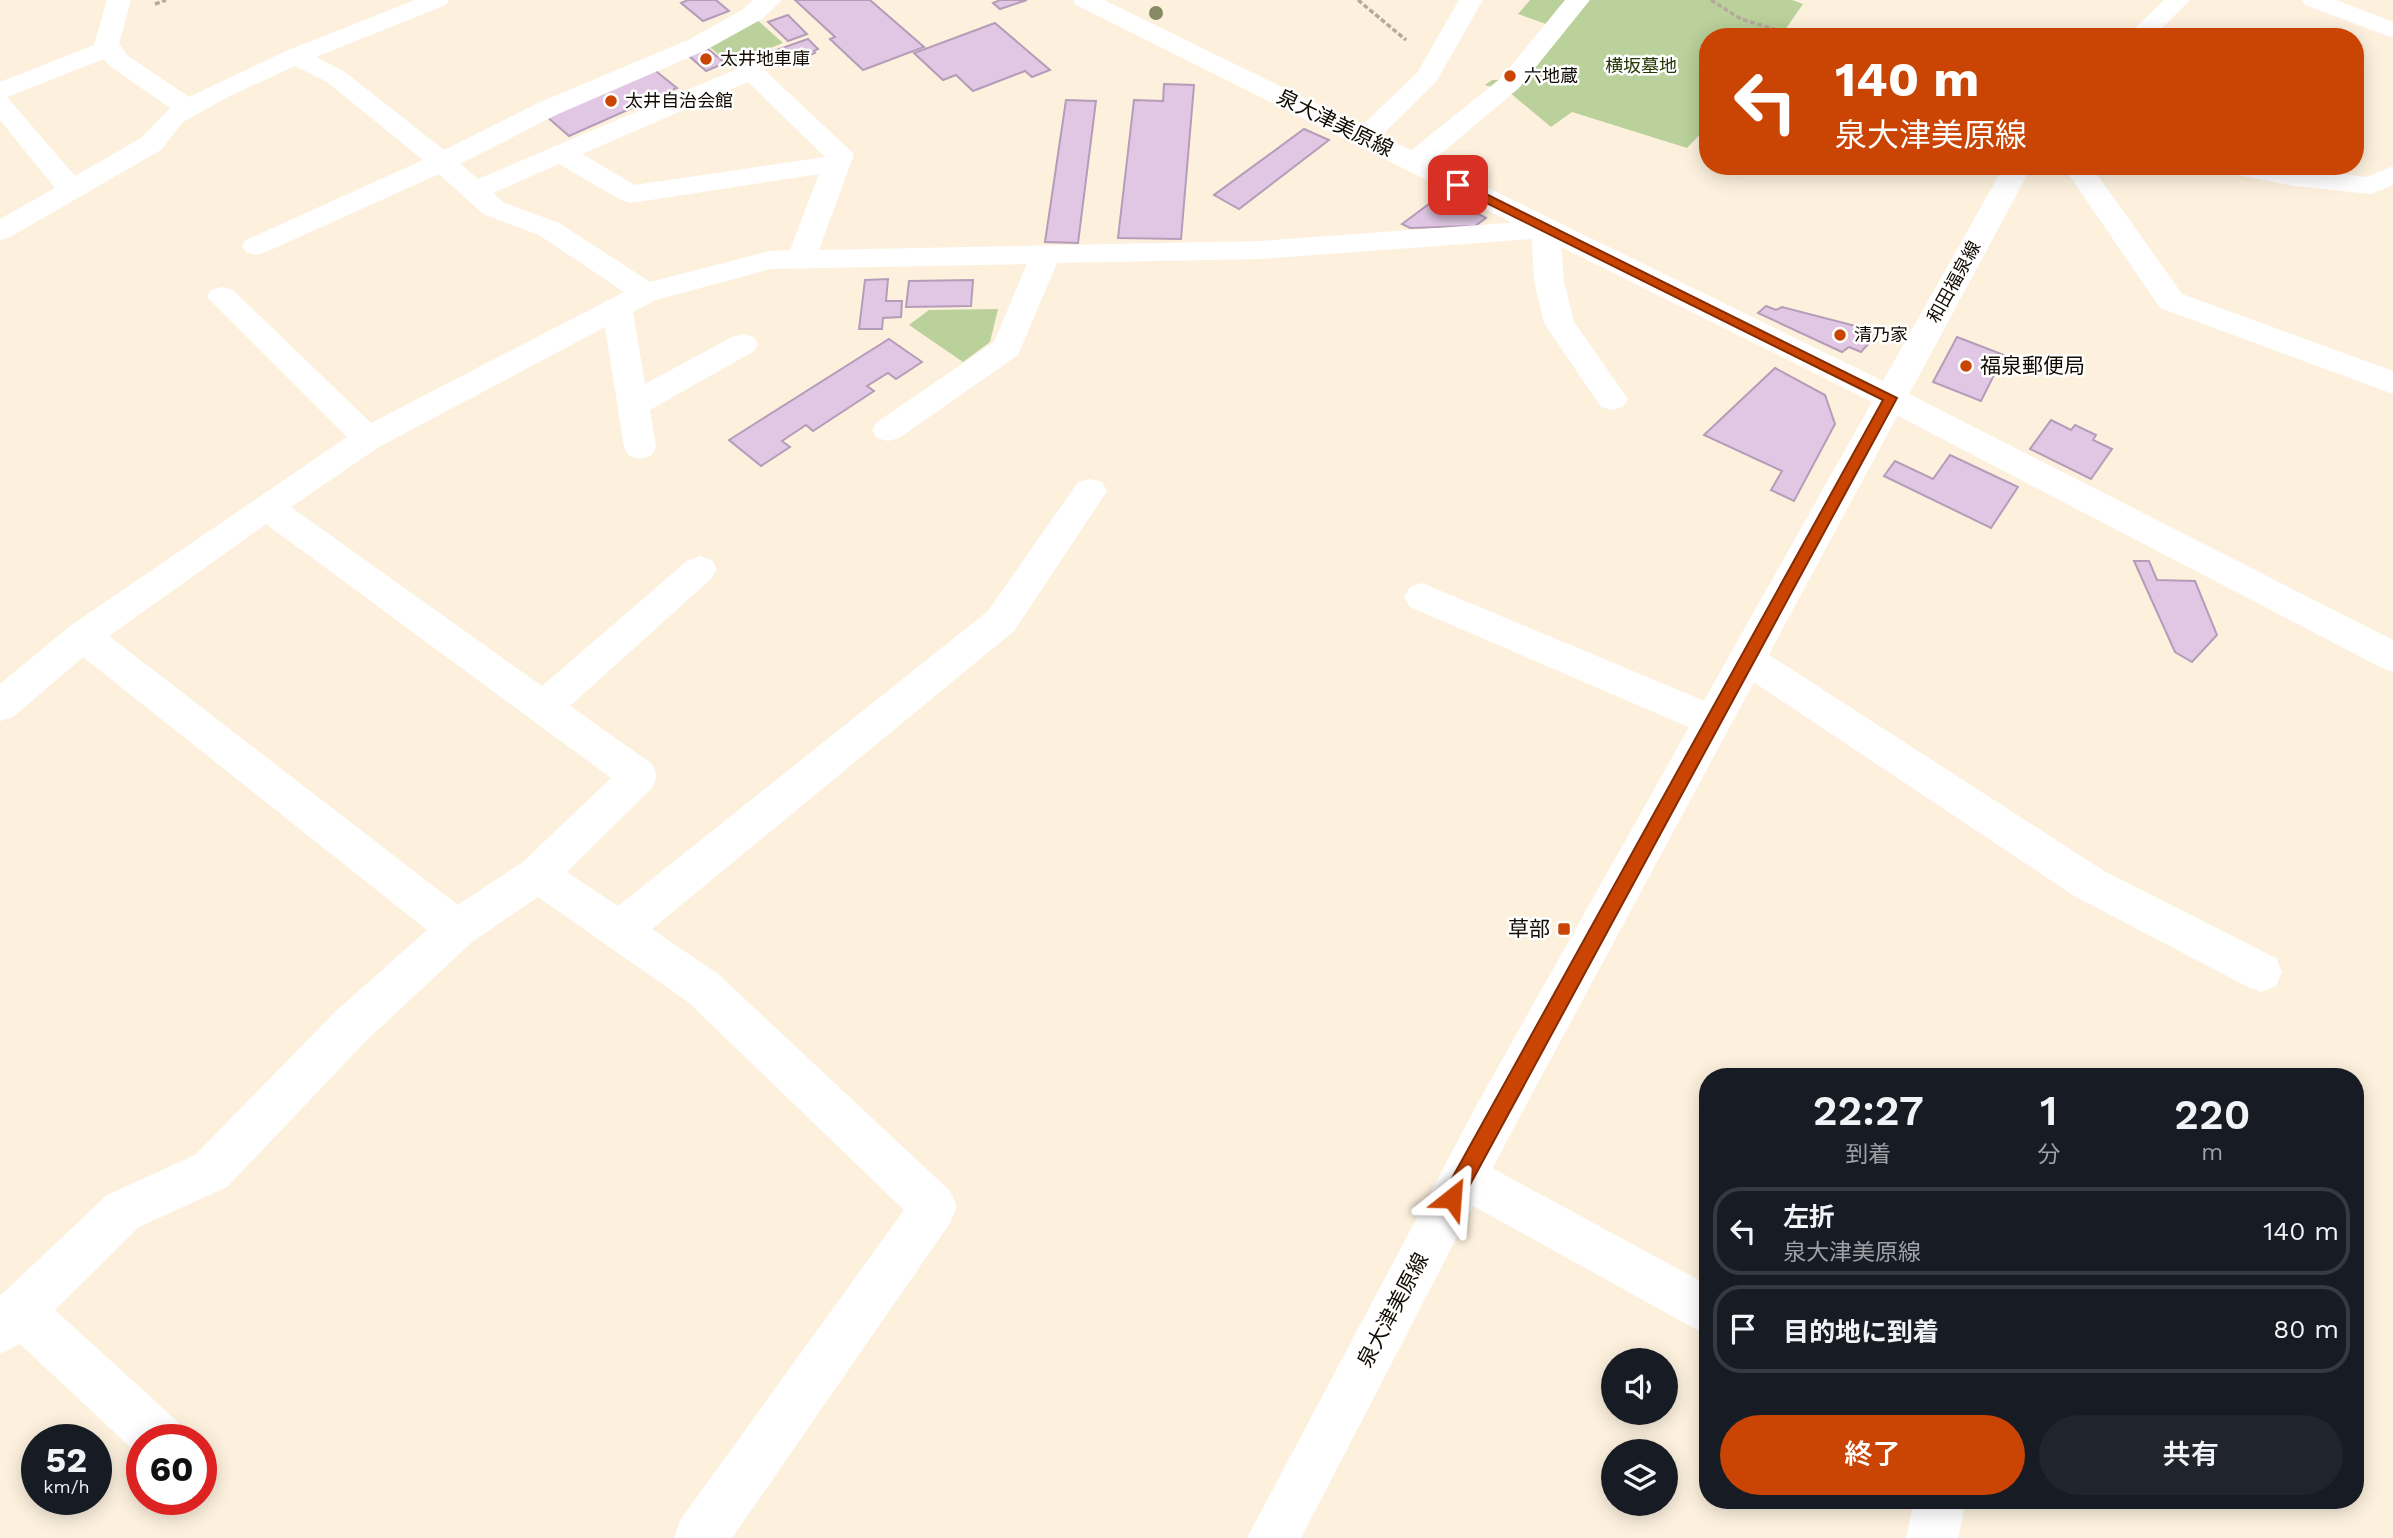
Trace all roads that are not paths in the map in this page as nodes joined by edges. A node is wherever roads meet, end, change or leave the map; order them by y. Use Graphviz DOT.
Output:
graph roads {
  1 [pos="119,0"];
  2 [pos="437,0"];
  3 [pos="1085,0"];
  4 [pos="1471,0"];
  5 [pos="1578,0"];
  6 [pos="2178,0"];
  7 [pos="2314,0"];
  8 [pos="754,3"];
  9 [pos="2148,28"];
  10 [pos="2393,32"];
  11 [pos="109,48"];
  12 [pos="295,56"];
  13 [pos="0,91"];
  14 [pos="0,103"];
  15 [pos="188,108"];
  16 [pos="1365,137"];
  17 [pos="560,153"];
  18 [pos="442,162"];
  19 [pos="1414,162"];
  20 [pos="837,163"];
  21 [pos="2013,175"];
  22 [pos="2083,175"];
  23 [pos="2278,175"];
  24 [pos="2389,181"];
  25 [pos="70,188"];
  26 [pos="474,191"];
  27 [pos="1546,229"];
  28 [pos="0,231"];
  29 [pos="256,246"];
  30 [pos="1045,256"];
  31 [pos="801,260"];
  32 [pos="222,297"];
  33 [pos="632,300"];
  34 [pos="743,344"];
  35 [pos="2393,383"];
  36 [pos="1890,398"];
  37 [pos="1612,399"];
  38 [pos="633,405"];
  39 [pos="888,430"];
  40 [pos="368,439"];
  41 [pos="640,447"];
  42 [pos="1090,491"];
  43 [pos="266,507"];
  44 [pos="700,569"];
  45 [pos="1422,597"];
  46 [pos="83,636"];
  47 [pos="2393,657"];
  48 [pos="1747,659"];
  49 [pos="0,706"];
  50 [pos="543,707"];
  51 [pos="1713,721"];
  52 [pos="538,874"];
  53 [pos="457,929"];
  54 [pos="619,930"];
  55 [pos="2261,972"];
  56 [pos="1464,1176"];
  57 [pos="1699,1307"];
  58 [pos="10,1320"];
  59 [pos="140,1424"];
  60 [pos="1938,1509"];
  61 [pos="699,1538"];
  62 [pos="1273,1538"];
  63 [pos="1932,1538"];
  1 -- 11 [label="street"];
  2 -- 12 [label="street"];
  3 -- 16 [label="street, 泉大津美原線"];
  4 -- 16 [label="street"];
  5 -- 19 [label="street"];
  6 -- 9 [label="street"];
  7 -- 10 [label="street"];
  8 -- 18 [label="street"];
  11 -- 13 [label="street"];
  11 -- 15 [label="street"];
  12 -- 15 [label="street"];
  12 -- 18 [label="street"];
  14 -- 25 [label="street"];
  15 -- 25 [label="street"];
  16 -- 19 [label="street, 泉大津美原線"];
  17 -- 20 [label="street"];
  17 -- 20 [label="street"];
  17 -- 26 [label="street"];
  18 -- 26 [label="street"];
  18 -- 29 [label="street"];
  19 -- 27 [label="street, 泉大津美原線"];
  20 -- 31 [label="street"];
  21 -- 36 [label="street, 和田福泉線"];
  22 -- 35 [label="street"];
  23 -- 24 [label="street"];
  25 -- 28 [label="street"];
  26 -- 33 [label="street"];
  27 -- 30 [label="street"];
  27 -- 36 [label="street, 泉大津美原線"];
  27 -- 37 [label="street"];
  30 -- 31 [label="street"];
  30 -- 39 [label="street"];
  31 -- 33 [label="street"];
  32 -- 40 [label="street"];
  33 -- 38 [label="street"];
  33 -- 40 [label="street"];
  34 -- 38 [label="street"];
  36 -- 47 [label="street"];
  36 -- 48 [label="street, 泉大津美原線"];
  38 -- 41 [label="street"];
  40 -- 43 [label="street"];
  42 -- 54 [label="street"];
  43 -- 46 [label="street"];
  43 -- 50 [label="street"];
  44 -- 50 [label="street"];
  45 -- 51 [label="street"];
  46 -- 49 [label="street"];
  46 -- 53 [label="street"];
  48 -- 51 [label="street, 泉大津美原線"];
  48 -- 55 [label="street"];
  50 -- 52 [label="street"];
  51 -- 56 [label="street, 泉大津美原線"];
  52 -- 53 [label="street"];
  52 -- 54 [label="street"];
  53 -- 58 [label="street"];
  54 -- 61 [label="street"];
  56 -- 57 [label="street"];
  56 -- 62 [label="street, 泉大津美原線"];
  58 -- 59 [label="street"];
  60 -- 63 [label="street"];
}
